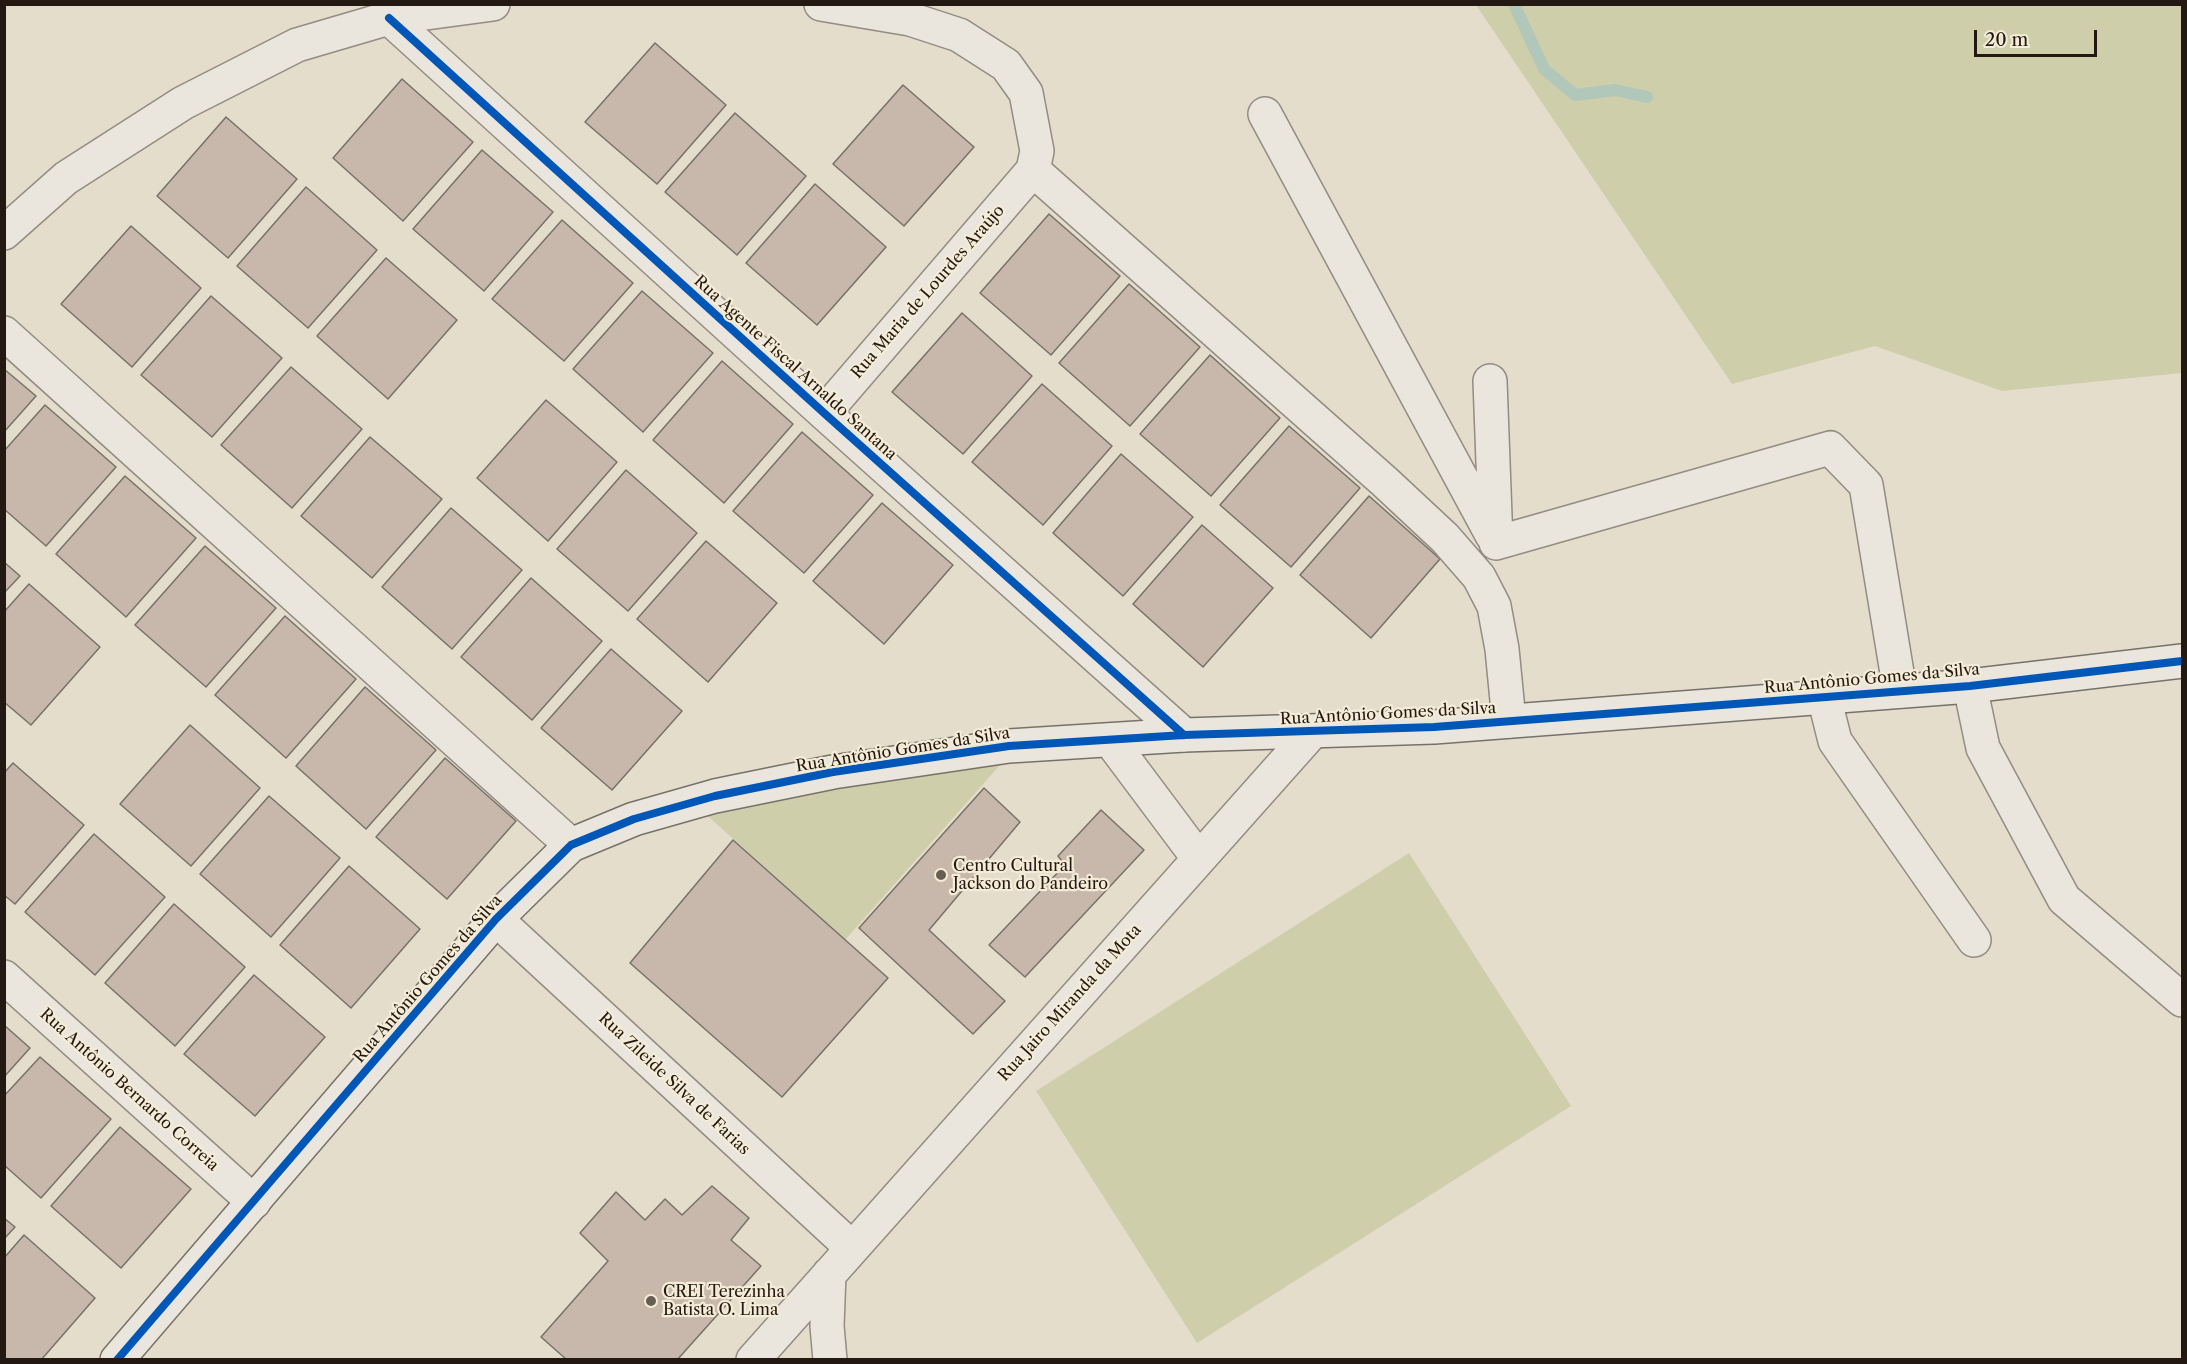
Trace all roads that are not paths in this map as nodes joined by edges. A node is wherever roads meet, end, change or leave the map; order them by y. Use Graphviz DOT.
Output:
graph roads {
  1 [pos="493,4"];
  2 [pos="821,4"];
  3 [pos="389,18"];
  4 [pos="1265,114"];
  5 [pos="1033,170"];
  6 [pos="4,233"];
  7 [pos="4,333"];
  8 [pos="1490,381"];
  9 [pos="824,413"];
  10 [pos="1496,543"];
  11 [pos="1479,577"];
  12 [pos="2182,661"];
  13 [pos="1970,686"];
  14 [pos="1900,691"];
  15 [pos="1824,697"];
  16 [pos="1509,722"];
  17 [pos="1312,732"];
  18 [pos="1184,735"];
  19 [pos="1110,740"];
  20 [pos="571,846"];
  21 [pos="1199,859"];
  22 [pos="496,919"];
  23 [pos="1974,940"];
  24 [pos="4,977"];
  25 [pos="2182,1000"];
  26 [pos="254,1202"];
  27 [pos="852,1248"];
  28 [pos="829,1274"];
  29 [pos="117,1359"];
  30 [pos="753,1359"];
  31 [pos="830,1359"];
  1 -- 3 [label="street"];
  2 -- 5 [label="street"];
  3 -- 6 [label="street"];
  3 -- 9 [label="street, Rua Agente Fiscal Arnaldo Santana"];
  4 -- 10 [label="street"];
  5 -- 9 [label="street, Rua Maria de Lourdes Araújo"];
  5 -- 11 [label="street"];
  7 -- 20 [label="street"];
  8 -- 10 [label="street"];
  9 -- 18 [label="street, Rua Agente Fiscal Arnaldo Santana"];
  10 -- 11 [label="street"];
  10 -- 14 [label="street"];
  11 -- 16 [label="street"];
  12 -- 13 [label="street, Rua Antônio Gomes da Silva"];
  13 -- 14 [label="street, Rua Antônio Gomes da Silva"];
  13 -- 25 [label="street"];
  14 -- 15 [label="street, Rua Antônio Gomes da Silva"];
  15 -- 16 [label="street, Rua Antônio Gomes da Silva"];
  15 -- 23 [label="street"];
  16 -- 17 [label="street, Rua Antônio Gomes da Silva"];
  17 -- 18 [label="street, Rua Antônio Gomes da Silva"];
  17 -- 21 [label="street, Rua Jairo Miranda da Mota"];
  18 -- 19 [label="street, Rua Antônio Gomes da Silva"];
  19 -- 20 [label="street, Rua Antônio Gomes da Silva"];
  19 -- 21 [label="street"];
  20 -- 22 [label="street, Rua Antônio Gomes da Silva"];
  21 -- 27 [label="street, Rua Jairo Miranda da Mota"];
  22 -- 26 [label="street, Rua Antônio Gomes da Silva"];
  22 -- 27 [label="street, Rua Zileide Silva de Farias"];
  24 -- 26 [label="street, Rua Antônio Bernardo Correia"];
  26 -- 29 [label="street, Rua Antônio Gomes da Silva"];
  27 -- 28 [label="street, Rua Jairo Miranda da Mota"];
  28 -- 30 [label="street, Rua Jairo Miranda da Mota"];
  28 -- 31 [label="street"];
}
